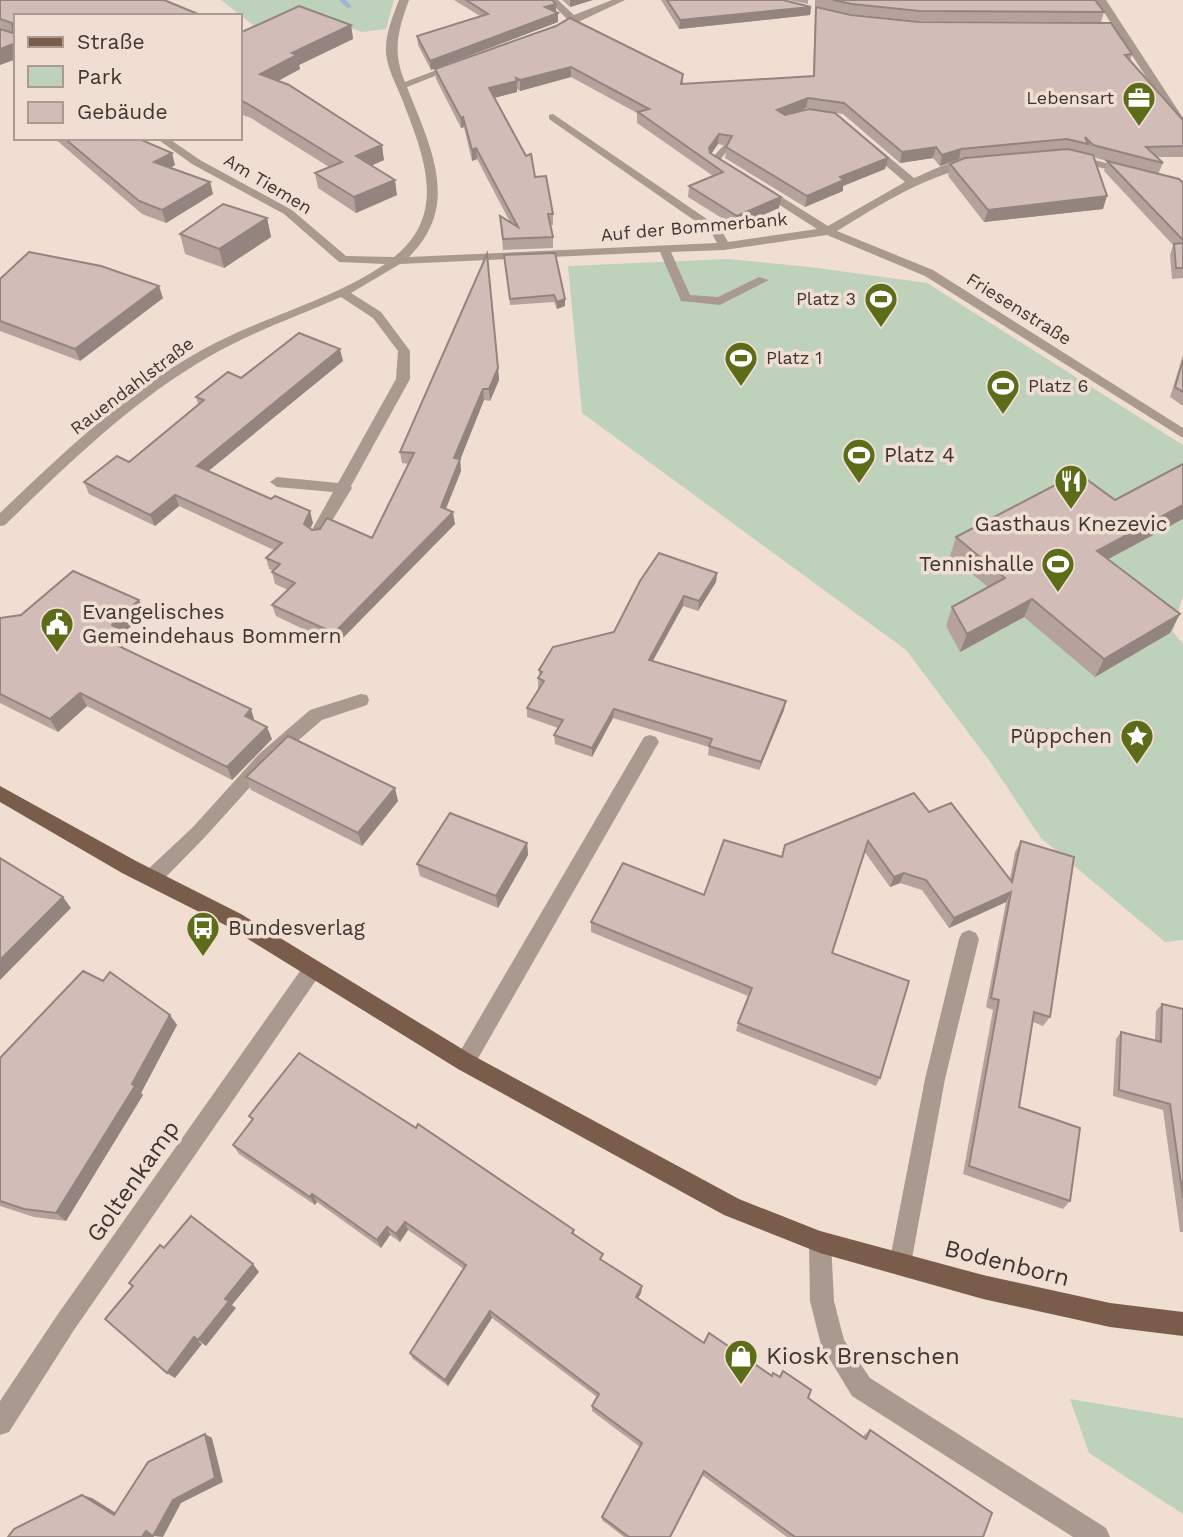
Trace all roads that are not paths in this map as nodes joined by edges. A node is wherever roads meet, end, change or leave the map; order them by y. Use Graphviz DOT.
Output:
graph roads {
  1 [pos="404,0"];
  2 [pos="553,0"];
  3 [pos="620,0"];
  4 [pos="1101,0"];
  5 [pos="573,19"];
  6 [pos="1106,28"];
  7 [pos="1119,28"];
  8 [pos="541,36"];
  9 [pos="473,60"];
  10 [pos="402,86"];
  11 [pos="553,117"];
  12 [pos="1183,126"];
  13 [pos="856,134"];
  14 [pos="165,140"];
  15 [pos="724,148"];
  16 [pos="1064,155"];
  17 [pos="985,162"];
  18 [pos="738,174"];
  19 [pos="1143,176"];
  20 [pos="749,181"];
  21 [pos="912,182"];
  22 [pos="828,231"];
  23 [pos="724,246"];
  24 [pos="664,249"];
  25 [pos="397,261"];
  26 [pos="763,280"];
  27 [pos="342,292"];
  28 [pos="1183,434"];
  29 [pos="277,482"];
  30 [pos="345,488"];
  31 [pos="0,521"];
  32 [pos="316,536"];
  33 [pos="361,700"];
  34 [pos="650,742"];
  35 [pos="0,793"];
  36 [pos="152,878"];
  37 [pos="969,939"];
  38 [pos="313,970"];
  39 [pos="465,1062"];
  40 [pos="820,1242"];
  41 [pos="900,1264"];
  42 [pos="1183,1324"];
  43 [pos="0,1423"];
  44 [pos="1097,1537"];
  1 -- 10 [label="street, Rauendahlstraße"];
  2 -- 5 [label="street"];
  3 -- 5 [label="street"];
  4 -- 7 [label="street"];
  5 -- 8 [label="street"];
  6 -- 7 [label="street"];
  7 -- 12 [label="street"];
  9 -- 10 [label="street"];
  10 -- 25 [label="street, Rauendahlstraße"];
  11 -- 23 [label="street"];
  13 -- 21 [label="street"];
  14 -- 25 [label="street, Am Tiemen"];
  15 -- 18 [label="street"];
  16 -- 19 [label="street"];
  17 -- 21 [label="street, Auf der Bommerbank"];
  20 -- 22 [label="street, Friesenstraße"];
  21 -- 22 [label="street, Auf der Bommerbank"];
  22 -- 23 [label="street, Auf der Bommerbank"];
  22 -- 28 [label="street, Friesenstraße"];
  23 -- 24 [label="street, Auf der Bommerbank"];
  24 -- 25 [label="street, Auf der Bommerbank"];
  24 -- 26 [label="street"];
  25 -- 27 [label="street, Rauendahlstraße"];
  27 -- 30 [label="street"];
  27 -- 31 [label="street, Rauendahlstraße"];
  29 -- 30 [label="street"];
  30 -- 32 [label="street"];
  33 -- 36 [label="street"];
  34 -- 39 [label="street"];
  35 -- 36 [label="main road, Bodenborn"];
  36 -- 38 [label="main road, Bodenborn"];
  37 -- 41 [label="street"];
  38 -- 39 [label="main road, Bodenborn"];
  38 -- 43 [label="street, Goltenkamp"];
  39 -- 40 [label="main road, Bodenborn"];
  40 -- 41 [label="main road, Bodenborn"];
  40 -- 44 [label="street"];
  41 -- 42 [label="main road, Bodenborn"];
}
